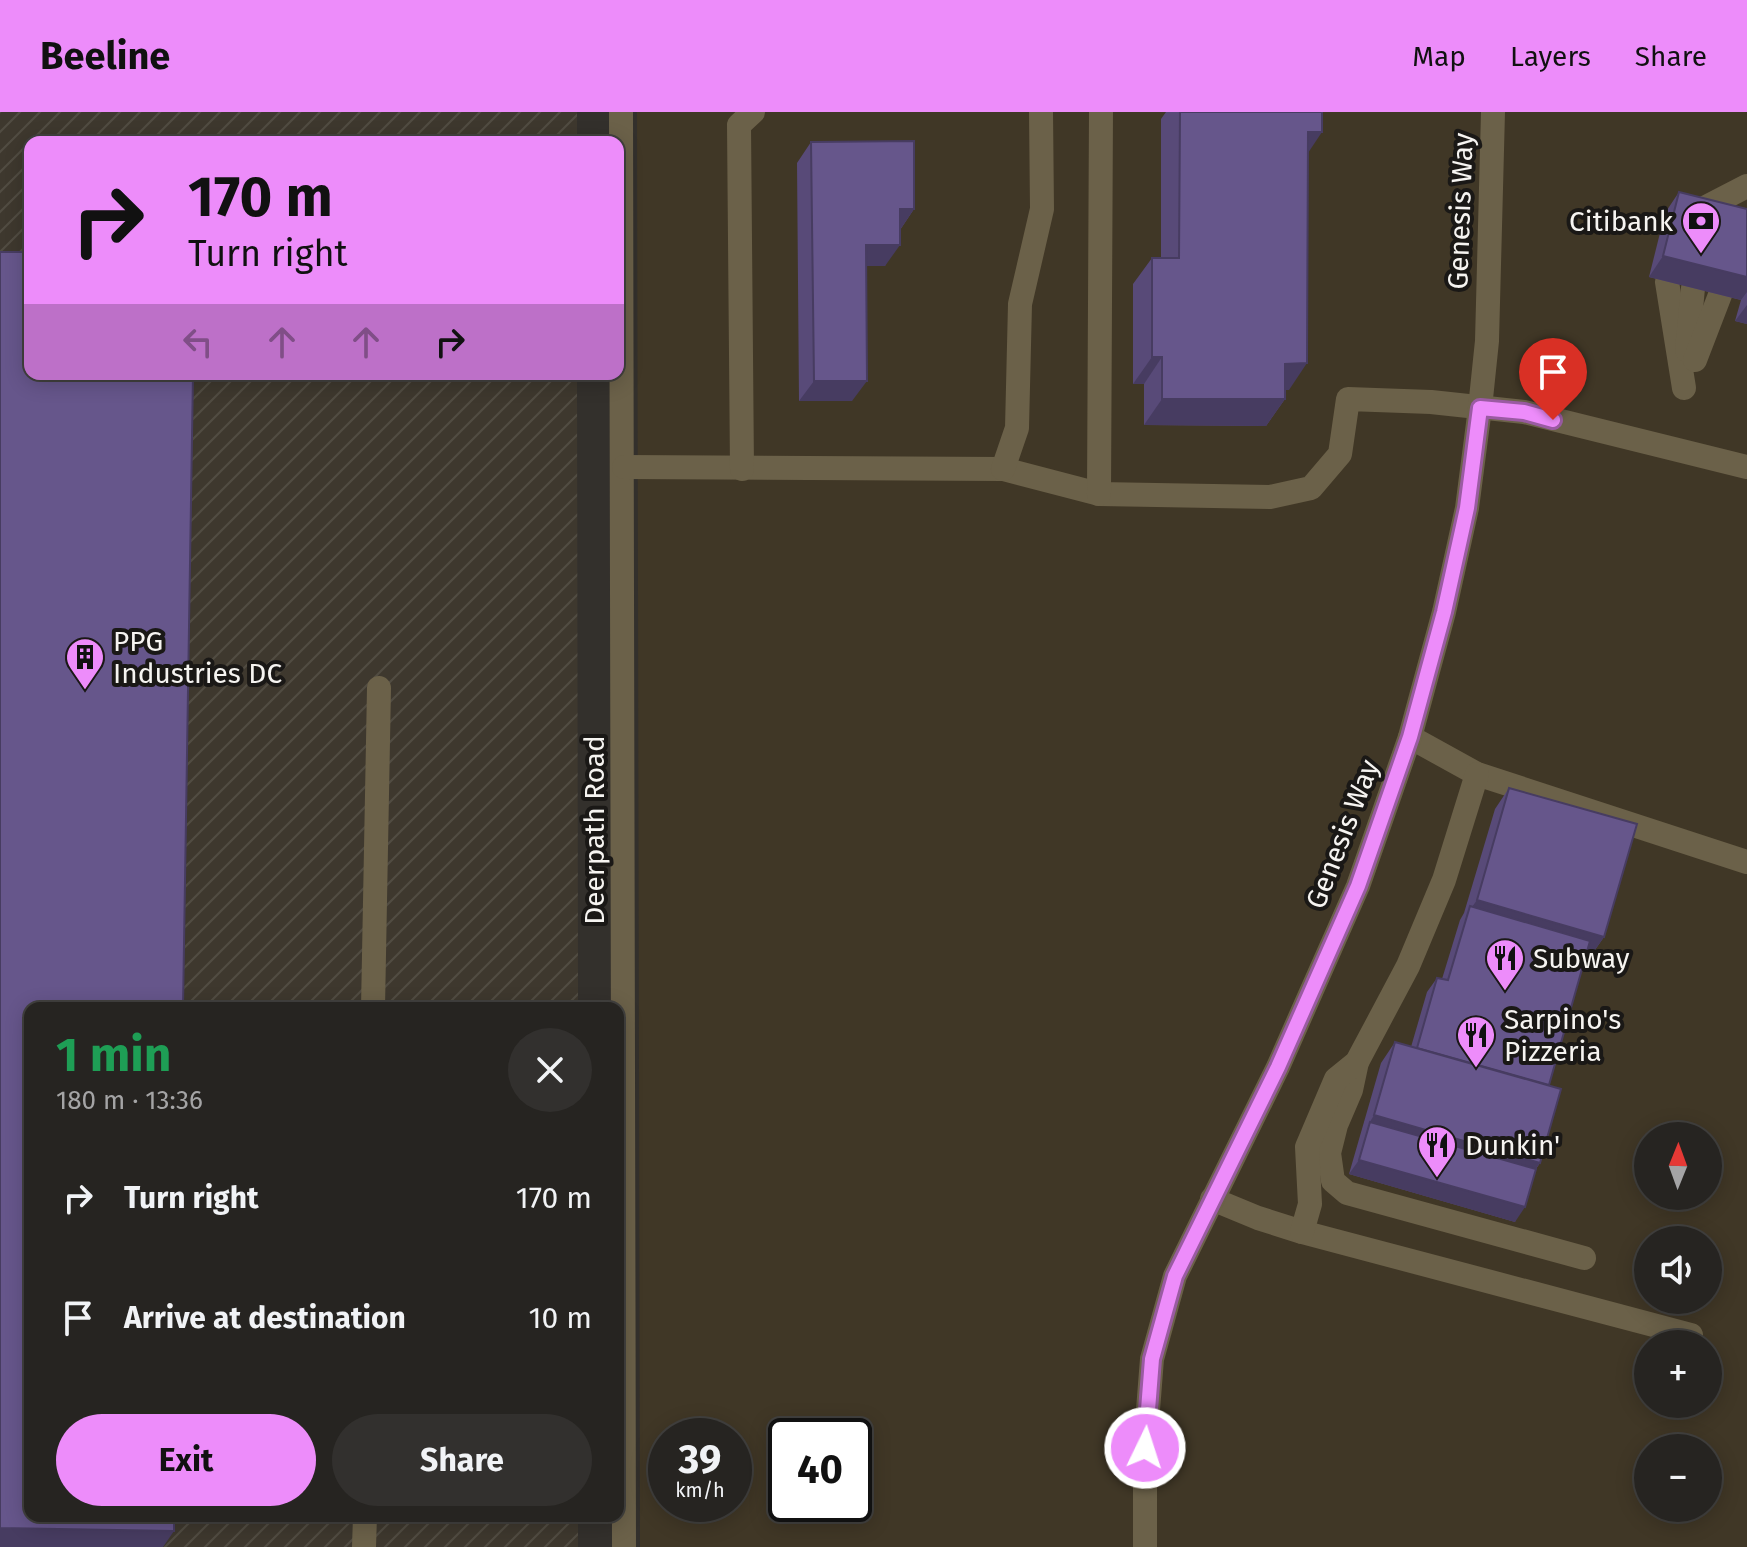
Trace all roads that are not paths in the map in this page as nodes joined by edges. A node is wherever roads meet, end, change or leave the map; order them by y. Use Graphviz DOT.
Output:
graph roads {
  1 [pos="621,112"];
  2 [pos="753,112"];
  3 [pos="1041,112"];
  4 [pos="1101,112"];
  5 [pos="1493,112"];
  6 [pos="621,136"];
  7 [pos="1747,189"];
  8 [pos="1696,221"];
  9 [pos="1667,282"];
  10 [pos="1693,288"];
  11 [pos="1720,295"];
  12 [pos="623,380"];
  13 [pos="1684,388"];
  14 [pos="1480,408"];
  15 [pos="624,467"];
  16 [pos="1747,467"];
  17 [pos="742,469"];
  18 [pos="1003,469"];
  19 [pos="1099,494"];
  20 [pos="379,688"];
  21 [pos="1410,737"];
  22 [pos="1477,774"];
  23 [pos="1747,862"];
  24 [pos="373,1002"];
  25 [pos="1357,1062"];
  26 [pos="1212,1199"];
  27 [pos="1302,1232"];
  28 [pos="1584,1258"];
  29 [pos="1672,1330"];
  30 [pos="365,1522"];
  31 [pos="364,1547"];
  32 [pos="624,1547"];
  33 [pos="1145,1547"];
  1 -- 6 [label="street, Deerpath Road"];
  2 -- 17 [label="street"];
  3 -- 18 [label="street"];
  4 -- 19 [label="street"];
  5 -- 14 [label="street, Genesis Way"];
  7 -- 8 [label="street"];
  9 -- 13 [label="street"];
  10 -- 13 [label="street"];
  11 -- 13 [label="street"];
  12 -- 15 [label="street, Deerpath Road"];
  14 -- 16 [label="street"];
  14 -- 19 [label="street"];
  14 -- 21 [label="street, Genesis Way"];
  15 -- 17 [label="street"];
  15 -- 32 [label="street, Deerpath Road"];
  17 -- 18 [label="street"];
  18 -- 19 [label="street"];
  20 -- 24 [label="street"];
  21 -- 22 [label="street"];
  21 -- 26 [label="street, Genesis Way"];
  22 -- 23 [label="street"];
  22 -- 25 [label="street"];
  25 -- 27 [label="street"];
  25 -- 28 [label="street"];
  26 -- 27 [label="street"];
  26 -- 33 [label="street, Genesis Way"];
  27 -- 29 [label="street"];
  30 -- 31 [label="street"];
}
